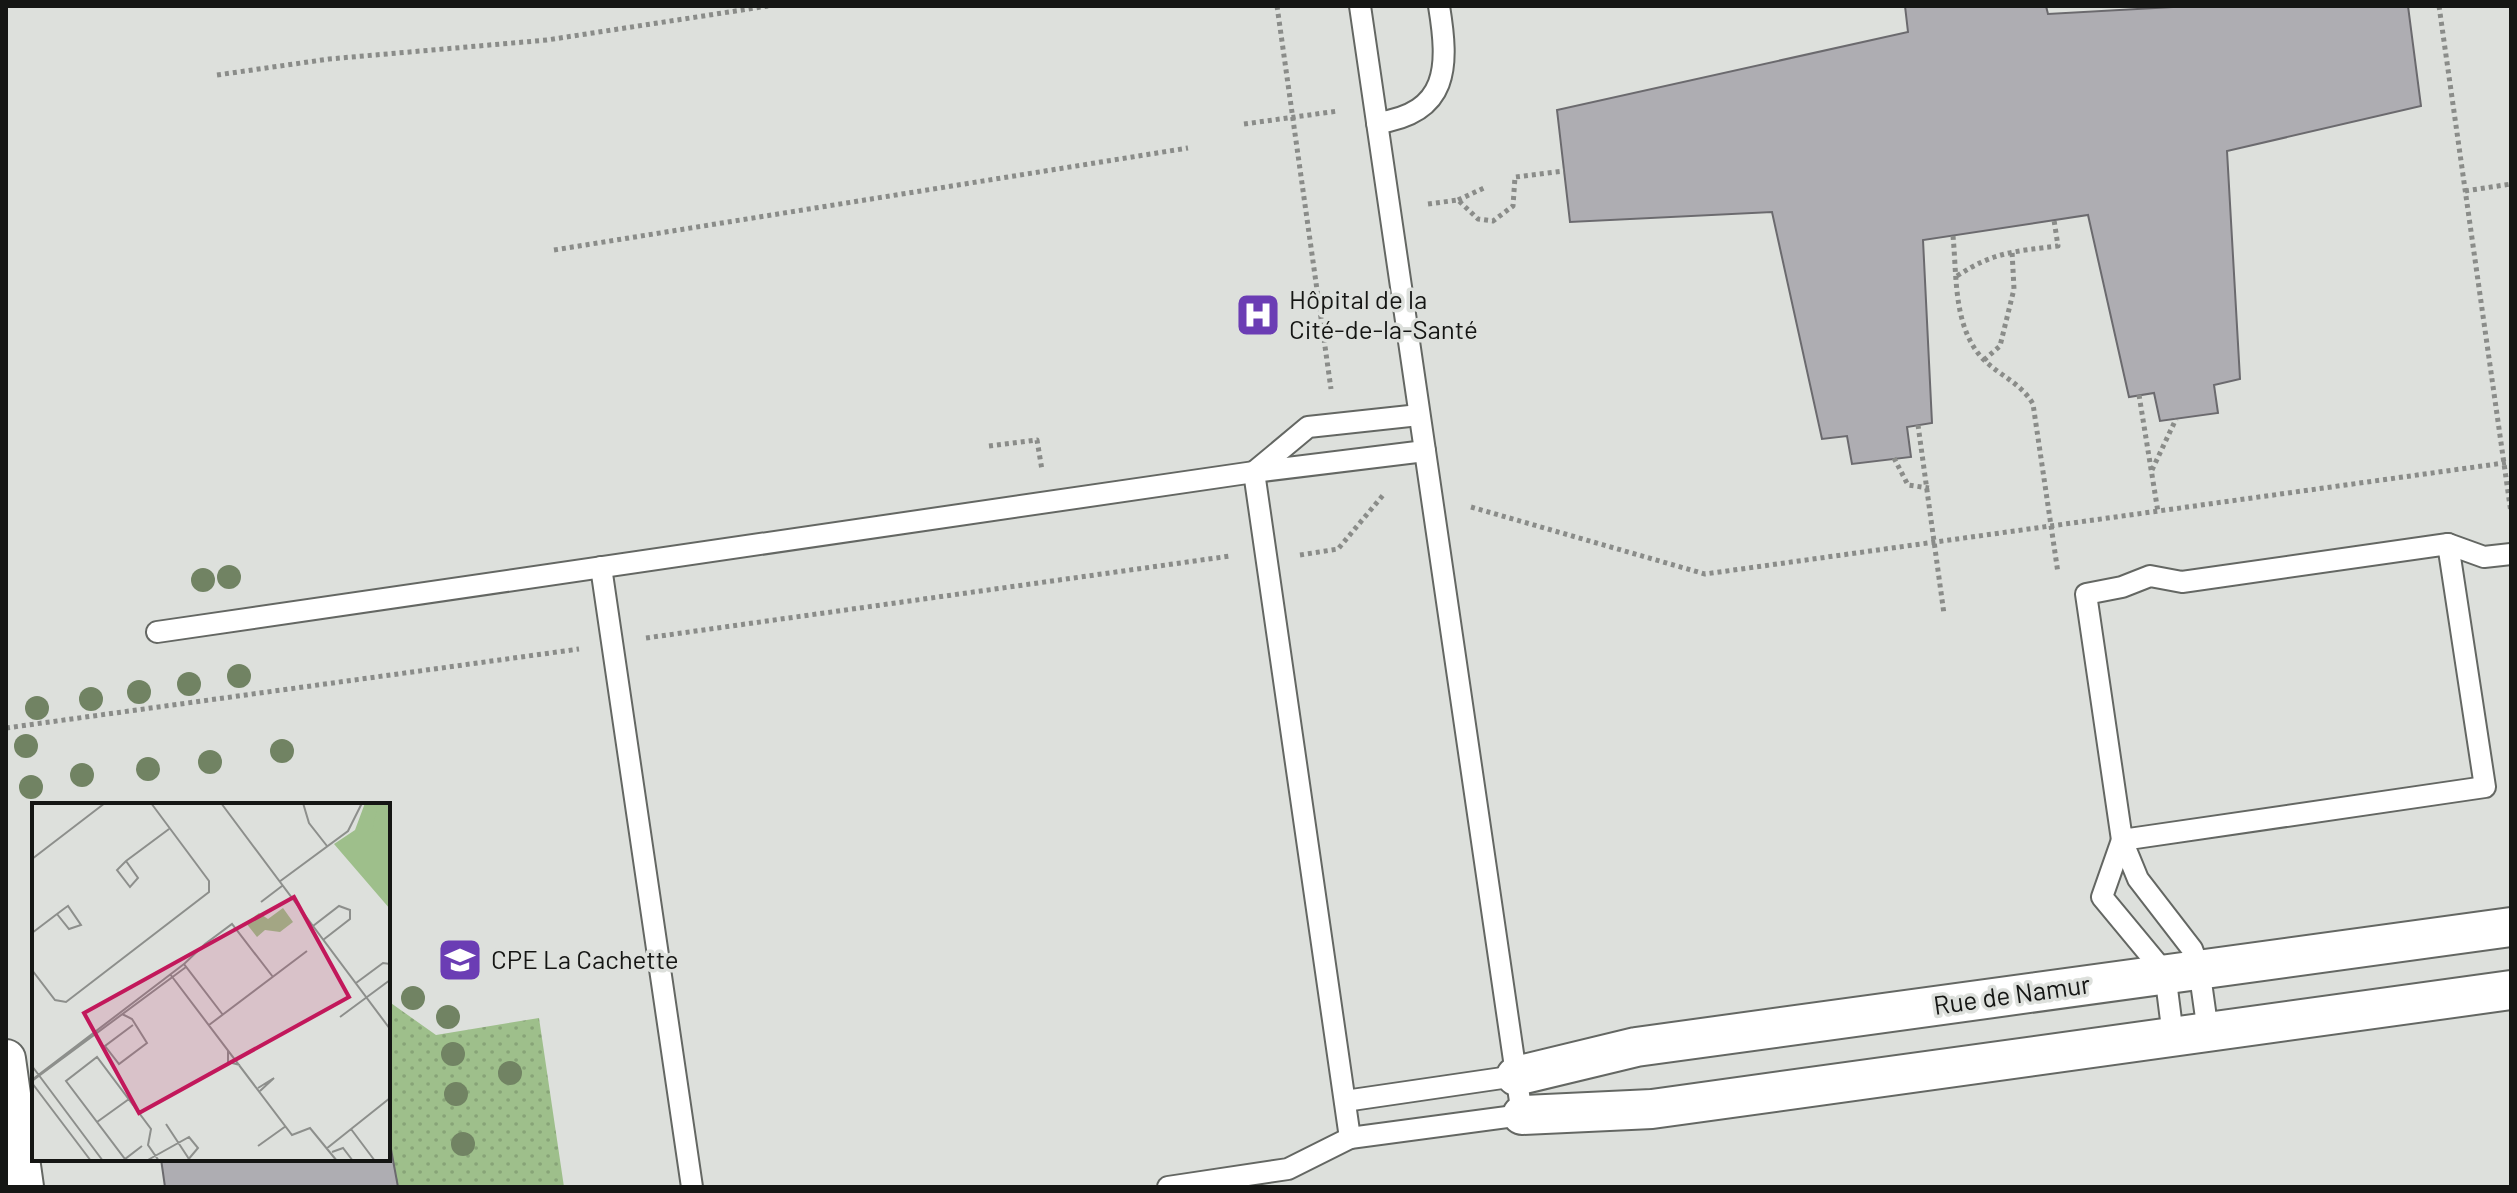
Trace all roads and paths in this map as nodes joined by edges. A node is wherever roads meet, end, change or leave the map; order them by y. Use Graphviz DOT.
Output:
graph roads {
  1 [pos="768,6"];
  2 [pos="1277,6"];
  3 [pos="1360,6"];
  4 [pos="1439,6"];
  5 [pos="2439,6"];
  6 [pos="217,75"];
  7 [pos="1343,110"];
  8 [pos="1293,117"];
  9 [pos="1377,123"];
  10 [pos="1244,124"];
  11 [pos="1188,148"];
  12 [pos="1564,171"];
  13 [pos="2511,184"];
  14 [pos="1486,187"];
  15 [pos="2465,191"];
  16 [pos="1458,200"];
  17 [pos="1428,204"];
  18 [pos="2054,220"];
  19 [pos="1953,236"];
  20 [pos="554,250"];
  21 [pos="2012,251"];
  22 [pos="1957,276"];
  23 [pos="1984,360"];
  24 [pos="1331,392"];
  25 [pos="2139,395"];
  26 [pos="1419,415"];
  27 [pos="2176,419"];
  28 [pos="1918,425"];
  29 [pos="989,446"];
  30 [pos="1425,451"];
  31 [pos="1894,458"];
  32 [pos="2511,462"];
  33 [pos="2503,463"];
  34 [pos="2152,471"];
  35 [pos="1254,472"];
  36 [pos="1392,484"];
  37 [pos="1929,488"];
  38 [pos="1046,502"];
  39 [pos="1471,507"];
  40 [pos="2158,512"];
  41 [pos="2511,513"];
  42 [pos="2053,527"];
  43 [pos="1935,543"];
  44 [pos="2448,544"];
  45 [pos="1338,549"];
  46 [pos="2511,554"];
  47 [pos="1241,555"];
  48 [pos="601,567"];
  49 [pos="2059,585"];
  50 [pos="1944,614"];
  51 [pos="157,632"];
  52 [pos="638,639"];
  53 [pos="584,648"];
  54 [pos="6,728"];
  55 [pos="2122,840"];
  56 [pos="2511,927"];
  57 [pos="2182,971"];
  58 [pos="2511,990"];
  59 [pos="2190,1034"];
  60 [pos="6,1059"];
  61 [pos="1516,1076"];
  62 [pos="1345,1101"];
  63 [pos="1522,1115"];
  64 [pos="1350,1138"];
  65 [pos="24,1187"];
  66 [pos="692,1187"];
  67 [pos="1168,1187"];
  1 -- 6 [label="path"];
  2 -- 8 [label="path"];
  3 -- 9 [label="lane"];
  4 -- 9 [label="lane"];
  5 -- 15 [label="path"];
  7 -- 8 [label="path"];
  8 -- 10 [label="path"];
  8 -- 24 [label="path"];
  9 -- 26 [label="lane"];
  11 -- 20 [label="path"];
  12 -- 16 [label="path"];
  13 -- 15 [label="path"];
  14 -- 16 [label="path"];
  15 -- 33 [label="path"];
  16 -- 17 [label="path"];
  18 -- 21 [label="path"];
  19 -- 22 [label="path"];
  21 -- 22 [label="path"];
  21 -- 23 [label="path"];
  22 -- 23 [label="path"];
  23 -- 42 [label="path"];
  25 -- 34 [label="path"];
  26 -- 30 [label="lane"];
  26 -- 35 [label="lane"];
  27 -- 34 [label="path"];
  28 -- 37 [label="path"];
  29 -- 38 [label="path"];
  30 -- 35 [label="lane"];
  30 -- 61 [label="lane"];
  31 -- 37 [label="path"];
  32 -- 33 [label="path"];
  33 -- 40 [label="path"];
  33 -- 41 [label="path"];
  34 -- 40 [label="path"];
  35 -- 38 [label="lane"];
  35 -- 62 [label="lane"];
  36 -- 45 [label="path"];
  37 -- 43 [label="path"];
  38 -- 48 [label="lane"];
  39 -- 43 [label="path"];
  40 -- 42 [label="path"];
  42 -- 43 [label="path"];
  42 -- 49 [label="path"];
  43 -- 50 [label="path"];
  44 -- 46 [label="lane"];
  44 -- 55 [label="lane"];
  44 -- 55 [label="lane"];
  47 -- 52 [label="path"];
  48 -- 51 [label="lane"];
  48 -- 66 [label="lane"];
  53 -- 54 [label="path"];
  55 -- 57 [label="lane"];
  55 -- 57 [label="lane"];
  56 -- 57 [label="street, Rue de Namur"];
  57 -- 59 [label="lane"];
  57 -- 59 [label="lane"];
  57 -- 61 [label="street, Rue de Namur"];
  58 -- 59 [label="street"];
  59 -- 63 [label="street"];
  60 -- 65 [label="street"];
  61 -- 62 [label="lane"];
  61 -- 63 [label="lane"];
  62 -- 64 [label="lane"];
  63 -- 64 [label="lane"];
  64 -- 67 [label="lane"];
}
